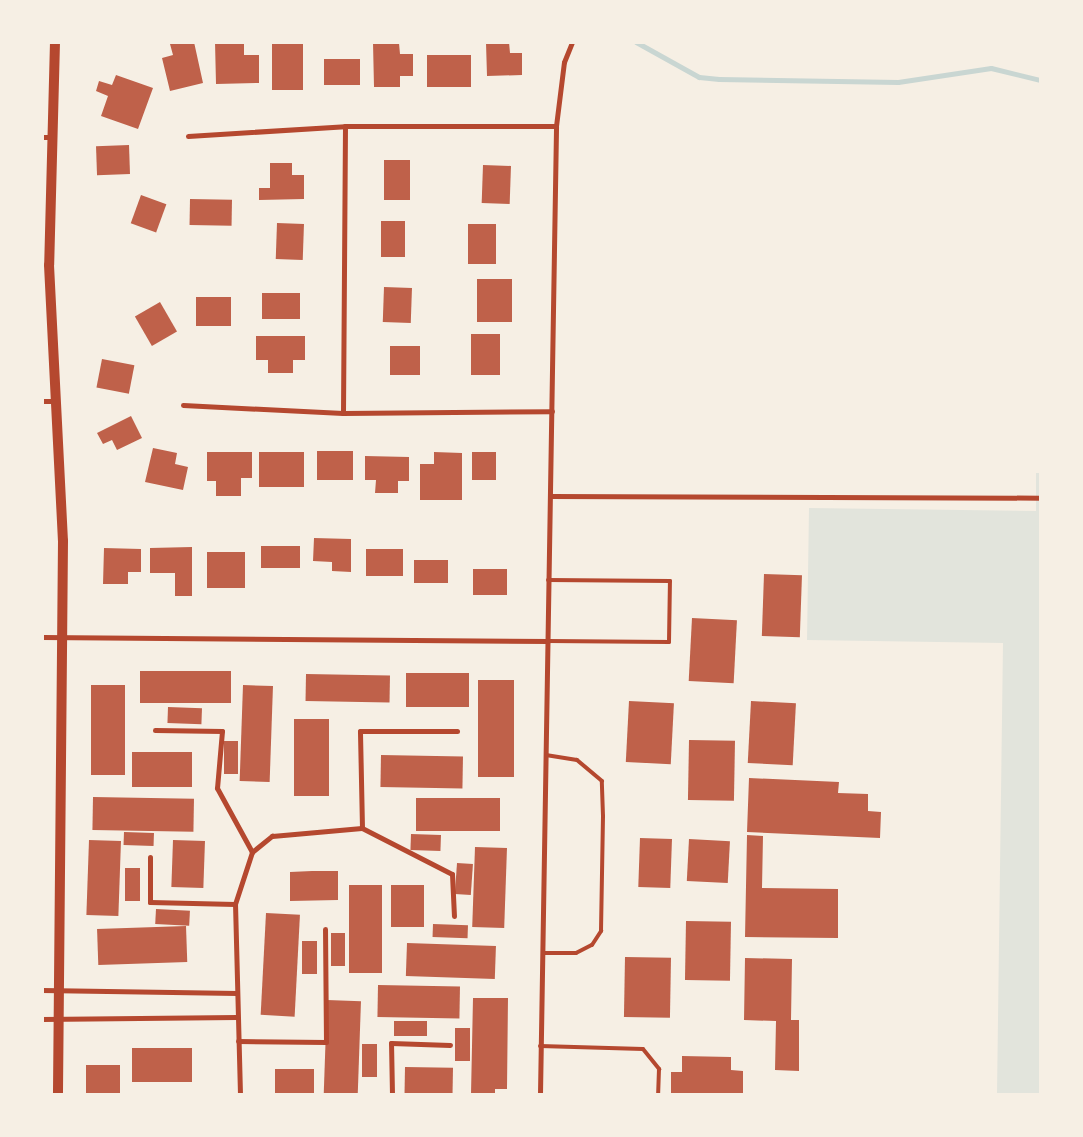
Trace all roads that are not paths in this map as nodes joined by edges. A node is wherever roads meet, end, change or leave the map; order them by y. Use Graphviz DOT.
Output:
graph roads {
  1 [pos="55,42"];
  2 [pos="572,42"];
  3 [pos="345,126"];
  4 [pos="556,126"];
  5 [pos="188,136"];
  6 [pos="46,137"];
  7 [pos="42,401"];
  8 [pos="54,401"];
  9 [pos="183,405"];
  10 [pos="552,411"];
  11 [pos="343,413"];
  12 [pos="550,496"];
  13 [pos="1040,498"];
  14 [pos="548,580"];
  15 [pos="42,637"];
  16 [pos="63,637"];
  17 [pos="548,641"];
  18 [pos="155,730"];
  19 [pos="457,731"];
  20 [pos="547,755"];
  21 [pos="362,828"];
  22 [pos="252,852"];
  23 [pos="150,857"];
  24 [pos="236,904"];
  25 [pos="454,916"];
  26 [pos="326,929"];
  27 [pos="543,953"];
  28 [pos="42,990"];
  29 [pos="58,990"];
  30 [pos="237,993"];
  31 [pos="42,1019"];
  32 [pos="59,1019"];
  33 [pos="237,1020"];
  34 [pos="238,1041"];
  35 [pos="450,1045"];
  36 [pos="540,1046"];
  37 [pos="58,1094"];
  38 [pos="240,1094"];
  39 [pos="392,1094"];
  40 [pos="540,1094"];
  41 [pos="658,1094"];
  1 -- 6 [label="main road"];
  2 -- 4 [label="street"];
  3 -- 4 [label="street"];
  3 -- 5 [label="street"];
  3 -- 11 [label="street"];
  4 -- 10 [label="street"];
  6 -- 8 [label="main road"];
  7 -- 8 [label="street"];
  8 -- 16 [label="main road"];
  9 -- 11 [label="street"];
  10 -- 11 [label="street"];
  10 -- 12 [label="street"];
  12 -- 13 [label="street"];
  12 -- 14 [label="street"];
  14 -- 17 [label="street"];
  14 -- 17 [label="lane"];
  15 -- 16 [label="street"];
  16 -- 17 [label="street"];
  16 -- 29 [label="main road"];
  17 -- 20 [label="street"];
  18 -- 22 [label="street"];
  19 -- 21 [label="street"];
  20 -- 27 [label="street"];
  20 -- 27 [label="lane"];
  21 -- 22 [label="street"];
  21 -- 25 [label="street"];
  22 -- 24 [label="street"];
  23 -- 24 [label="street"];
  24 -- 30 [label="street"];
  26 -- 34 [label="street"];
  27 -- 36 [label="street"];
  28 -- 29 [label="street"];
  29 -- 30 [label="street"];
  29 -- 32 [label="main road"];
  30 -- 33 [label="street"];
  31 -- 32 [label="street"];
  32 -- 33 [label="street"];
  32 -- 37 [label="main road"];
  33 -- 34 [label="street"];
  34 -- 38 [label="street"];
  35 -- 39 [label="street"];
  36 -- 40 [label="street"];
  36 -- 41 [label="lane"];
}
